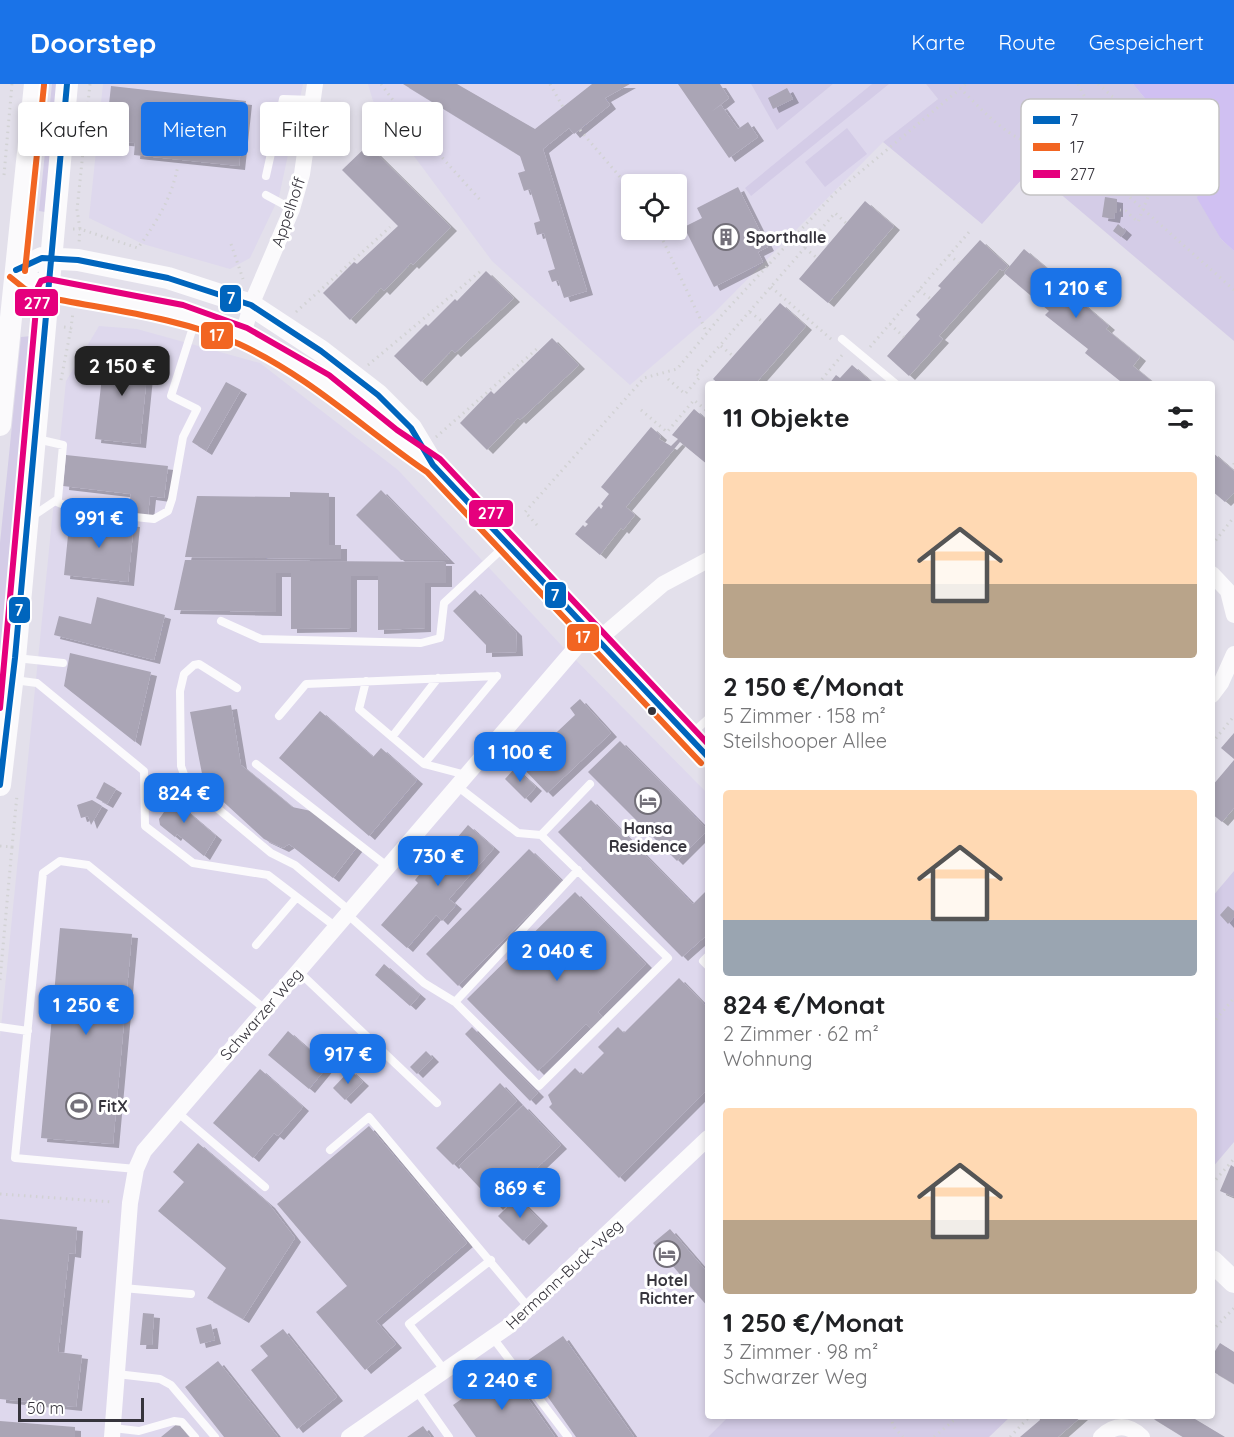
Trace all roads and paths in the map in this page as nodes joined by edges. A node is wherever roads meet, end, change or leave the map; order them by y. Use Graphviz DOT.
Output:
graph roads {
  1 [pos="12,84"];
  2 [pos="35,84"];
  3 [pos="68,84"];
  4 [pos="90,84"];
  5 [pos="381,84"];
  6 [pos="550,84"];
  7 [pos="966,84"];
  8 [pos="1078,84"];
  9 [pos="1098,84"];
  10 [pos="960,88"];
  11 [pos="314,92"];
  12 [pos="1086,99"];
  13 [pos="1115,99"];
  14 [pos="563,107"];
  15 [pos="580,129"];
  16 [pos="1021,137"];
  17 [pos="178,165"];
  18 [pos="4,176"];
  19 [pos="266,176"];
  20 [pos="621,178"];
  21 [pos="266,195"];
  22 [pos="1127,195"];
  23 [pos="1148,195"];
  24 [pos="482,202"];
  25 [pos="292,208"];
  26 [pos="1120,210"];
  27 [pos="1142,210"];
  28 [pos="846,223"];
  29 [pos="390,226"];
  30 [pos="65,228"];
  31 [pos="81,229"];
  32 [pos="970,231"];
  33 [pos="663,240"];
  34 [pos="231,244"];
  35 [pos="79,248"];
  36 [pos="806,248"];
  37 [pos="949,255"];
  38 [pos="51,256"];
  39 [pos="817,258"];
  40 [pos="959,263"];
  41 [pos="16,270"];
  42 [pos="482,270"];
  43 [pos="771,287"];
  44 [pos="47,288"];
  45 [pos="919,290"];
  46 [pos="1234,290"];
  47 [pos="931,299"];
  48 [pos="251,305"];
  49 [pos="73,310"];
  50 [pos="750,312"];
  51 [pos="196,318"];
  52 [pos="763,322"];
  53 [pos="890,324"];
  54 [pos="281,325"];
  55 [pos="61,327"];
  56 [pos="707,333"];
  57 [pos="243,336"];
  58 [pos="904,337"];
  59 [pos="842,339"];
  60 [pos="720,346"];
  61 [pos="539,347"];
  62 [pos="848,348"];
  63 [pos="321,351"];
  64 [pos="733,356"];
  65 [pos="863,356"];
  66 [pos="289,361"];
  67 [pos="354,377"];
  68 [pos="668,379"];
  69 [pos="820,381"];
  70 [pos="893,381"];
  71 [pos="378,395"];
  72 [pos="705,409"];
  73 [pos="641,410"];
  74 [pos="369,417"];
  75 [pos="0,425"];
  76 [pos="34,439"];
  77 [pos="428,456"];
  78 [pos="57,501"];
  79 [pos="1234,517"];
  80 [pos="27,520"];
  81 [pos="537,525"];
  82 [pos="1215,541"];
  83 [pos="508,543"];
  84 [pos="705,562"];
  85 [pos="1215,577"];
  86 [pos="1234,614"];
  87 [pos="222,621"];
  88 [pos="595,635"];
  89 [pos="1234,654"];
  90 [pos="63,663"];
  91 [pos="14,669"];
  92 [pos="438,678"];
  93 [pos="366,681"];
  94 [pos="237,688"];
  95 [pos="1215,691"];
  96 [pos="279,716"];
  97 [pos="1234,716"];
  98 [pos="705,722"];
  99 [pos="1229,722"];
  100 [pos="1234,726"];
  101 [pos="689,736"];
  102 [pos="392,737"];
  103 [pos="1215,739"];
  104 [pos="705,754"];
  105 [pos="256,764"];
  106 [pos="424,764"];
  107 [pos="462,781"];
  108 [pos="590,784"];
  109 [pos="9,789"];
  110 [pos="541,835"];
  111 [pos="0,846"];
  112 [pos="12,847"];
  113 [pos="388,867"];
  114 [pos="578,870"];
  115 [pos="297,897"];
  116 [pos="344,917"];
  117 [pos="256,945"];
  118 [pos="298,971"];
  119 [pos="0,980"];
  120 [pos="1234,998"];
  121 [pos="455,1002"];
  122 [pos="265,1009"];
  123 [pos="1215,1020"];
  124 [pos="0,1027"];
  125 [pos="28,1031"];
  126 [pos="437,1103"];
  127 [pos="177,1112"];
  128 [pos="705,1141"];
  129 [pos="330,1150"];
  130 [pos="1234,1159"];
  131 [pos="136,1169"];
  132 [pos="1215,1181"];
  133 [pos="265,1187"];
  134 [pos="0,1194"];
  135 [pos="130,1203"];
  136 [pos="491,1260"];
  137 [pos="1215,1264"];
  138 [pos="1234,1282"];
  139 [pos="123,1288"];
  140 [pos="191,1294"];
  141 [pos="529,1308"];
  142 [pos="1234,1308"];
  143 [pos="1215,1328"];
  144 [pos="493,1338"];
  145 [pos="445,1371"];
  146 [pos="117,1374"];
  147 [pos="416,1390"];
  148 [pos="892,1419"];
  149 [pos="956,1419"];
  150 [pos="1027,1419"];
  151 [pos="112,1433"];
  152 [pos="940,1436"];
  153 [pos="195,1437"];
  154 [pos="215,1437"];
  155 [pos="349,1437"];
  156 [pos="449,1437"];
  157 [pos="568,1437"];
  158 [pos="903,1437"];
  159 [pos="934,1437"];
  160 [pos="1010,1437"];
  161 [pos="1101,1437"];
  162 [pos="1142,1437"];
  1 -- 18 [label="path"];
  2 -- 41 [label="street"];
  3 -- 38 [label="street"];
  4 -- 31 [label="path"];
  5 -- 24 [label="path"];
  6 -- 14 [label="path"];
  7 -- 10 [label="path"];
  8 -- 12 [label="path"];
  9 -- 13 [label="path"];
  10 -- 16 [label="path"];
  10 -- 56 [label="path"];
  11 -- 19 [label="lane"];
  11 -- 25 [label="street, Appelhoff"];
  15 -- 20 [label="path"];
  17 -- 31 [label="path"];
  21 -- 25 [label="lane"];
  22 -- 27 [label="path"];
  23 -- 27 [label="path"];
  25 -- 48 [label="street, Appelhoff"];
  26 -- 27 [label="path"];
  27 -- 46 [label="path"];
  28 -- 36 [label="path"];
  29 -- 54 [label="path"];
  30 -- 31 [label="path"];
  31 -- 35 [label="path"];
  32 -- 37 [label="path"];
  33 -- 56 [label="path"];
  34 -- 48 [label="path"];
  36 -- 39 [label="path"];
  36 -- 43 [label="path"];
  37 -- 40 [label="path"];
  37 -- 45 [label="path"];
  38 -- 41 [label="street"];
  38 -- 44 [label="street"];
  38 -- 48 [label="street"];
  41 -- 44 [label="street"];
  41 -- 75 [label="street"];
  42 -- 67 [label="path"];
  43 -- 50 [label="path"];
  43 -- 62 [label="path"];
  44 -- 51 [label="street"];
  44 -- 76 [label="street"];
  45 -- 47 [label="path"];
  45 -- 53 [label="path"];
  48 -- 54 [label="street"];
  48 -- 57 [label="street, Appelhoff"];
  49 -- 55 [label="path"];
  50 -- 52 [label="path"];
  50 -- 60 [label="path"];
  51 -- 57 [label="street"];
  51 -- 78 [label="lane"];
  53 -- 58 [label="path"];
  53 -- 65 [label="path"];
  54 -- 63 [label="street"];
  56 -- 81 [label="path"];
  57 -- 66 [label="street"];
  59 -- 62 [label="lane"];
  60 -- 64 [label="path"];
  60 -- 68 [label="path"];
  61 -- 77 [label="path"];
  62 -- 65 [label="lane"];
  62 -- 69 [label="path"];
  63 -- 66 [label="lane"];
  63 -- 67 [label="street"];
  65 -- 70 [label="lane"];
  66 -- 74 [label="street"];
  67 -- 71 [label="street"];
  71 -- 74 [label="lane"];
  71 -- 77 [label="street"];
  72 -- 73 [label="path"];
  74 -- 77 [label="street"];
  76 -- 78 [label="lane"];
  76 -- 80 [label="street"];
  77 -- 83 [label="street"];
  78 -- 80 [label="lane"];
  79 -- 82 [label="path"];
  80 -- 91 [label="street"];
  83 -- 87 [label="lane"];
  83 -- 88 [label="street"];
  84 -- 88 [label="street, Schwarzer Weg"];
  85 -- 86 [label="street"];
  88 -- 101 [label="street"];
  88 -- 107 [label="street, Schwarzer Weg"];
  89 -- 95 [label="street"];
  90 -- 91 [label="lane"];
  91 -- 109 [label="street"];
  91 -- 115 [label="lane"];
  92 -- 93 [label="lane"];
  92 -- 102 [label="lane"];
  92 -- 106 [label="lane"];
  93 -- 96 [label="lane"];
  93 -- 102 [label="lane"];
  94 -- 116 [label="lane"];
  97 -- 99 [label="path"];
  98 -- 101 [label="lane"];
  99 -- 100 [label="path"];
  99 -- 103 [label="path"];
  101 -- 104 [label="street"];
  102 -- 106 [label="lane"];
  105 -- 113 [label="lane"];
  106 -- 107 [label="lane"];
  107 -- 110 [label="lane"];
  107 -- 113 [label="street, Schwarzer Weg"];
  108 -- 110 [label="lane"];
  109 -- 112 [label="path"];
  110 -- 114 [label="lane"];
  111 -- 112 [label="path"];
  112 -- 119 [label="path"];
  113 -- 116 [label="street, Schwarzer Weg"];
  114 -- 121 [label="lane"];
  114 -- 121 [label="lane"];
  115 -- 116 [label="lane"];
  115 -- 117 [label="lane"];
  116 -- 118 [label="street, Schwarzer Weg"];
  116 -- 121 [label="lane"];
  118 -- 122 [label="street, Schwarzer Weg"];
  118 -- 126 [label="lane"];
  120 -- 123 [label="path"];
  122 -- 125 [label="lane"];
  122 -- 127 [label="street, Schwarzer Weg"];
  124 -- 125 [label="lane"];
  125 -- 131 [label="lane"];
  127 -- 131 [label="street, Schwarzer Weg"];
  127 -- 133 [label="lane"];
  128 -- 141 [label="street, Hermann-Buck-Weg"];
  129 -- 136 [label="lane"];
  130 -- 132 [label="path"];
  131 -- 135 [label="street, Schwarzer Weg"];
  134 -- 135 [label="path"];
  135 -- 139 [label="street, Schwarzer Weg"];
  136 -- 141 [label="lane"];
  136 -- 145 [label="lane"];
  137 -- 138 [label="street"];
  139 -- 140 [label="lane"];
  139 -- 146 [label="street, Schwarzer Weg"];
  141 -- 144 [label="street, Hermann-Buck-Weg"];
  142 -- 143 [label="path"];
  144 -- 145 [label="street, Hermann-Buck-Weg"];
  144 -- 157 [label="lane"];
  145 -- 147 [label="street, Hermann-Buck-Weg"];
  146 -- 151 [label="street, Schwarzer Weg"];
  146 -- 154 [label="lane"];
  147 -- 155 [label="street, Hermann-Buck-Weg"];
  147 -- 156 [label="lane"];
  148 -- 158 [label="path"];
  149 -- 152 [label="path"];
  150 -- 160 [label="path"];
  151 -- 153 [label="lane"];
  152 -- 159 [label="path"];
  161 -- 162 [label="street"];
}
